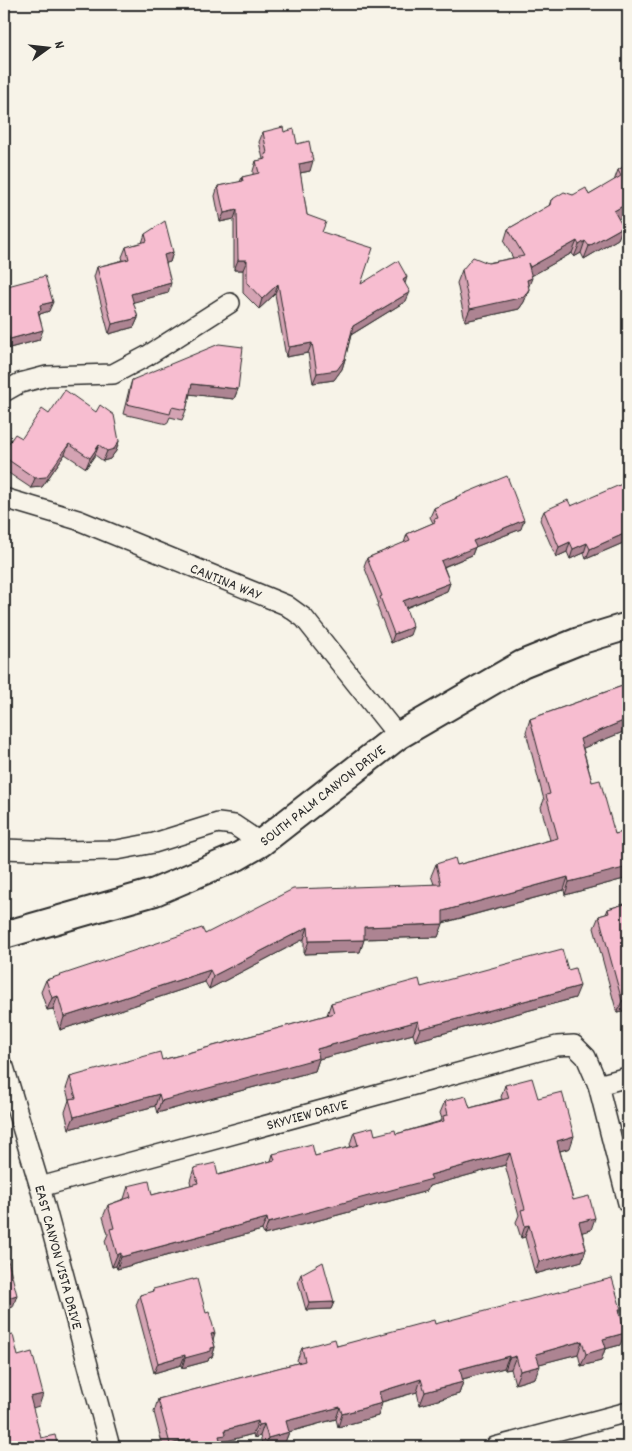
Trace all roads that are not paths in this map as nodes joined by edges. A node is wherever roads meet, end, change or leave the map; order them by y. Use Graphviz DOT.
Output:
graph roads {
  1 [pos="230,303"];
  2 [pos="4,392"];
  3 [pos="4,498"];
  4 [pos="628,626"];
  5 [pos="398,736"];
  6 [pos="262,843"];
  7 [pos="4,849"];
  8 [pos="4,935"];
  9 [pos="4,1067"];
  10 [pos="628,1077"];
  11 [pos="598,1085"];
  12 [pos="40,1187"];
  13 [pos="628,1203"];
  14 [pos="628,1412"];
  15 [pos="110,1447"];
  16 [pos="495,1447"];
  1 -- 2 [label="street"];
  3 -- 5 [label="street, CANTINA WAY"];
  4 -- 5 [label="street, SOUTH PALM CANYON DRIVE"];
  5 -- 6 [label="street, SOUTH PALM CANYON DRIVE"];
  6 -- 7 [label="street"];
  6 -- 8 [label="street, SOUTH PALM CANYON DRIVE"];
  9 -- 12 [label="street, EAST CANYON VISTA DRIVE"];
  10 -- 11 [label="street"];
  11 -- 12 [label="street, SKYVIEW DRIVE"];
  11 -- 13 [label="street"];
  12 -- 15 [label="street, EAST CANYON VISTA DRIVE"];
  14 -- 16 [label="street"];
}
